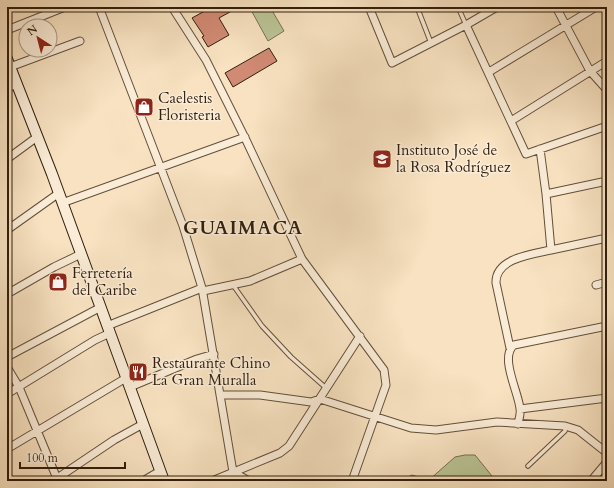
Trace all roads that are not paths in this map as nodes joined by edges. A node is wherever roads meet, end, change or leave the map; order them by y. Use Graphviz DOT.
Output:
graph roads {
  1 [pos="65,7"];
  2 [pos="99,7"];
  3 [pos="172,7"];
  4 [pos="369,7"];
  5 [pos="417,7"];
  6 [pos="458,7"];
  7 [pos="497,7"];
  8 [pos="556,7"];
  9 [pos="596,7"];
  10 [pos="566,24"];
  11 [pos="466,25"];
  12 [pos="7,30"];
  13 [pos="80,41"];
  14 [pos="431,43"];
  15 [pos="607,61"];
  16 [pos="9,63"];
  17 [pos="590,71"];
  18 [pos="488,72"];
  19 [pos="16,83"];
  20 [pos="7,89"];
  21 [pos="607,90"];
  22 [pos="511,121"];
  23 [pos="607,126"];
  24 [pos="37,137"];
  25 [pos="245,137"];
  26 [pos="540,149"];
  27 [pos="7,159"];
  28 [pos="161,167"];
  29 [pos="607,181"];
  30 [pos="59,193"];
  31 [pos="546,194"];
  32 [pos="62,203"];
  33 [pos="7,230"];
  34 [pos="607,238"];
  35 [pos="551,250"];
  36 [pos="81,254"];
  37 [pos="302,259"];
  38 [pos="607,282"];
  39 [pos="233,285"];
  40 [pos="596,285"];
  41 [pos="203,290"];
  42 [pos="7,294"];
  43 [pos="101,307"];
  44 [pos="607,326"];
  45 [pos="109,330"];
  46 [pos="360,336"];
  47 [pos="510,348"];
  48 [pos="214,354"];
  49 [pos="7,357"];
  50 [pos="7,367"];
  51 [pos="128,382"];
  52 [pos="19,387"];
  53 [pos="326,388"];
  54 [pos="7,394"];
  55 [pos="221,395"];
  56 [pos="607,398"];
  57 [pos="318,400"];
  58 [pos="520,409"];
  59 [pos="375,416"];
  60 [pos="143,424"];
  61 [pos="518,424"];
  62 [pos="565,426"];
  63 [pos="37,431"];
  64 [pos="7,449"];
  65 [pos="607,453"];
  66 [pos="607,462"];
  67 [pos="528,466"];
  68 [pos="160,471"];
  69 [pos="233,472"];
  70 [pos="56,480"];
  71 [pos="143,481"];
  72 [pos="164,481"];
  73 [pos="212,481"];
  74 [pos="249,481"];
  75 [pos="352,481"];
  76 [pos="592,481"];
  1 -- 12 [label="street"];
  2 -- 28 [label="street"];
  3 -- 25 [label="street"];
  4 -- 14 [label="street"];
  5 -- 14 [label="lane"];
  6 -- 11 [label="lane"];
  7 -- 11 [label="street"];
  8 -- 10 [label="street"];
  9 -- 10 [label="street"];
  10 -- 17 [label="street"];
  10 -- 18 [label="street"];
  11 -- 14 [label="street"];
  11 -- 18 [label="street"];
  13 -- 16 [label="street"];
  15 -- 17 [label="street"];
  16 -- 19 [label="main road"];
  17 -- 21 [label="street"];
  17 -- 22 [label="street"];
  18 -- 22 [label="street"];
  19 -- 20 [label="street"];
  19 -- 24 [label="main road"];
  22 -- 26 [label="street"];
  23 -- 26 [label="street"];
  24 -- 27 [label="street"];
  24 -- 30 [label="main road"];
  25 -- 28 [label="street"];
  25 -- 37 [label="street"];
  26 -- 31 [label="street"];
  28 -- 32 [label="street"];
  28 -- 41 [label="street"];
  29 -- 31 [label="street"];
  30 -- 32 [label="main road"];
  30 -- 33 [label="street"];
  31 -- 35 [label="street"];
  32 -- 36 [label="main road"];
  34 -- 35 [label="street"];
  35 -- 47 [label="street"];
  36 -- 42 [label="street"];
  36 -- 43 [label="main road"];
  37 -- 39 [label="street"];
  37 -- 46 [label="street"];
  38 -- 40 [label="street"];
  39 -- 41 [label="street"];
  39 -- 53 [label="lane"];
  41 -- 45 [label="street"];
  41 -- 48 [label="street"];
  43 -- 45 [label="main road"];
  43 -- 49 [label="street"];
  44 -- 47 [label="street"];
  45 -- 51 [label="main road"];
  45 -- 52 [label="street"];
  46 -- 53 [label="street"];
  46 -- 59 [label="street"];
  47 -- 58 [label="street"];
  48 -- 51 [label="street"];
  48 -- 55 [label="street"];
  50 -- 52 [label="street"];
  51 -- 60 [label="main road"];
  51 -- 63 [label="street"];
  52 -- 54 [label="street"];
  52 -- 63 [label="street"];
  53 -- 57 [label="street"];
  55 -- 57 [label="street"];
  55 -- 69 [label="street"];
  56 -- 58 [label="street"];
  57 -- 59 [label="street"];
  57 -- 69 [label="street"];
  58 -- 61 [label="street"];
  59 -- 61 [label="street"];
  59 -- 75 [label="street"];
  60 -- 68 [label="main road"];
  60 -- 70 [label="street"];
  61 -- 62 [label="street"];
  62 -- 65 [label="street"];
  62 -- 67 [label="lane"];
  63 -- 64 [label="street"];
  63 -- 70 [label="street"];
  66 -- 76 [label="street"];
  68 -- 71 [label="street"];
  68 -- 72 [label="main road"];
  69 -- 73 [label="street"];
  69 -- 74 [label="street"];
}
